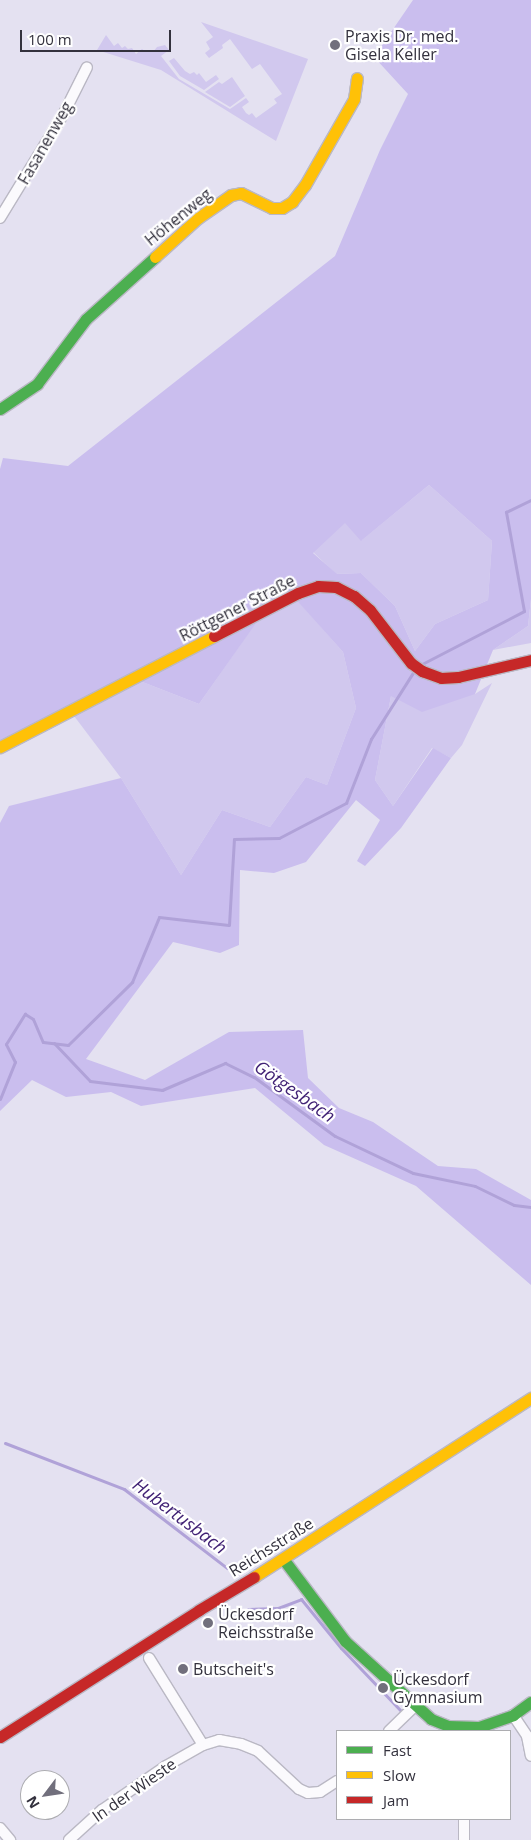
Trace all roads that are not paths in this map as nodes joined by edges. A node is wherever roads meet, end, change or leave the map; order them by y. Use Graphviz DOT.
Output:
graph roads {
  1 [pos="87,67"];
  2 [pos="357,78"];
  3 [pos="0,218"];
  4 [pos="0,409"];
  5 [pos="531,660"];
  6 [pos="0,747"];
  7 [pos="531,1398"];
  8 [pos="284,1560"];
  9 [pos="149,1658"];
  10 [pos="531,1702"];
  11 [pos="414,1707"];
  12 [pos="513,1715"];
  13 [pos="390,1730"];
  14 [pos="0,1737"];
  15 [pos="203,1745"];
  16 [pos="531,1756"];
  17 [pos="336,1782"];
  18 [pos="464,1820"];
  19 [pos="0,1828"];
  20 [pos="10,1840"];
  21 [pos="69,1840"];
  22 [pos="464,1840"];
  1 -- 3 [label="street, Fasanenweg"];
  2 -- 4 [label="street, Höhenweg"];
  5 -- 6 [label="street, Röttgener Straße"];
  7 -- 8 [label="street, Reichsstraße"];
  8 -- 11 [label="street"];
  8 -- 14 [label="street, Reichsstraße"];
  9 -- 15 [label="street"];
  10 -- 12 [label="street"];
  11 -- 12 [label="street"];
  11 -- 13 [label="street"];
  12 -- 16 [label="street"];
  15 -- 17 [label="street"];
  15 -- 21 [label="street, In der Wieste"];
  18 -- 22 [label="street"];
  19 -- 20 [label="street"];
}
